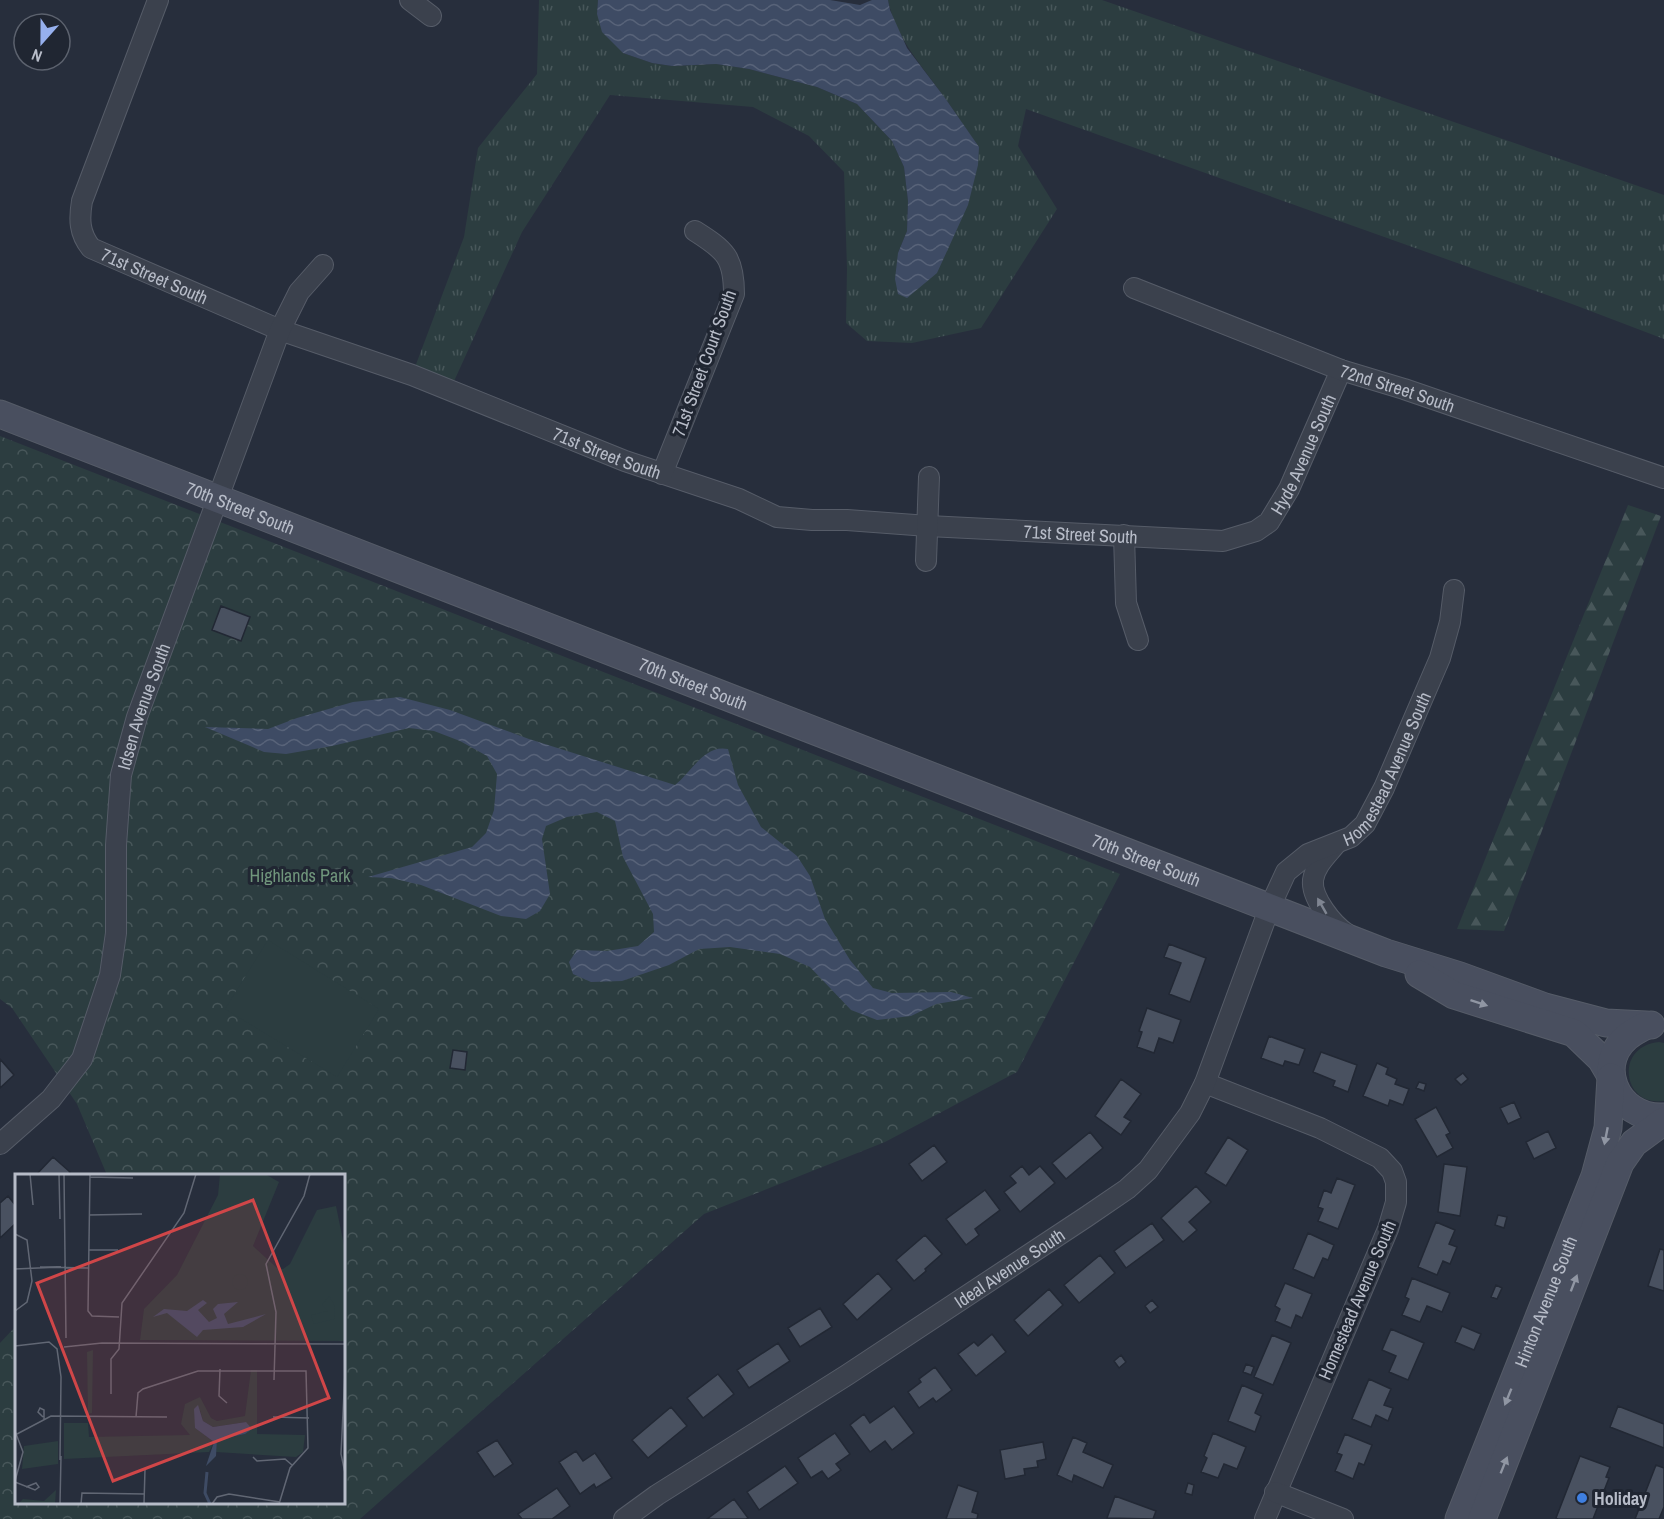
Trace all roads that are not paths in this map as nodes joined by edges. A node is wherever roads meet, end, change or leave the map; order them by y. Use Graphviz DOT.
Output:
graph roads {
  1 [pos="158,0"];
  2 [pos="410,0"];
  3 [pos="430,16"];
  4 [pos="695,231"];
  5 [pos="323,265"];
  6 [pos="1134,288"];
  7 [pos="280,330"];
  8 [pos="1341,370"];
  9 [pos="0,414"];
  10 [pos="662,474"];
  11 [pos="929,477"];
  12 [pos="1664,478"];
  13 [pos="219,499"];
  14 [pos="928,526"];
  15 [pos="1256,531"];
  16 [pos="1124,535"];
  17 [pos="926,561"];
  18 [pos="1454,590"];
  19 [pos="1138,640"];
  20 [pos="1337,844"];
  21 [pos="1269,909"];
  22 [pos="1375,949"];
  23 [pos="1655,1022"];
  24 [pos="1611,1077"];
  25 [pos="1205,1083"];
  26 [pos="1664,1119"];
  27 [pos="0,1144"];
  28 [pos="1275,1492"];
  29 [pos="624,1519"];
  30 [pos="1265,1519"];
  31 [pos="1343,1519"];
  32 [pos="1459,1519"];
  33 [pos="1482,1519"];
  1 -- 7 [label="street, 71st Street South"];
  2 -- 3 [label="street"];
  4 -- 10 [label="street, 71st Street Court South"];
  5 -- 7 [label="street, Idsen Avenue South"];
  6 -- 8 [label="street, 72nd Street South"];
  7 -- 10 [label="street, 71st Street South"];
  7 -- 13 [label="street, Idsen Avenue South"];
  8 -- 12 [label="street, 72nd Street South"];
  8 -- 15 [label="street, Hyde Avenue South"];
  9 -- 13 [label="main road, 70th Street South"];
  10 -- 14 [label="street, 71st Street South"];
  11 -- 14 [label="street"];
  13 -- 21 [label="main road, 70th Street South"];
  13 -- 27 [label="street, Idsen Avenue South"];
  14 -- 16 [label="street, 71st Street South"];
  14 -- 17 [label="street"];
  15 -- 16 [label="street, 71st Street South"];
  16 -- 19 [label="street"];
  18 -- 20 [label="street, Homestead Avenue South"];
  20 -- 21 [label="street, Homestead Avenue South"];
  22 -- 20 [label="street, one-way"];
  21 -- 22 [label="main road, 70th Street South"];
  21 -- 25 [label="street, Ideal Avenue South"];
  22 -- 23 [label="main road, 70th Street South"];
  22 -- 24 [label="main road, 70th Street South, one-way"];
  23 -- 24 [label="main road, Hinton Avenue South"];
  24 -- 26 [label="main road, 70th Street South"];
  24 -- 32 [label="main road, Hinton Avenue South, one-way"];
  25 -- 28 [label="street, Homestead Avenue South"];
  25 -- 29 [label="street, Ideal Avenue South"];
  33 -- 26 [label="main road, Hinton Avenue South, one-way"];
  28 -- 30 [label="street, Homestead Avenue South"];
  28 -- 31 [label="street"];
}
